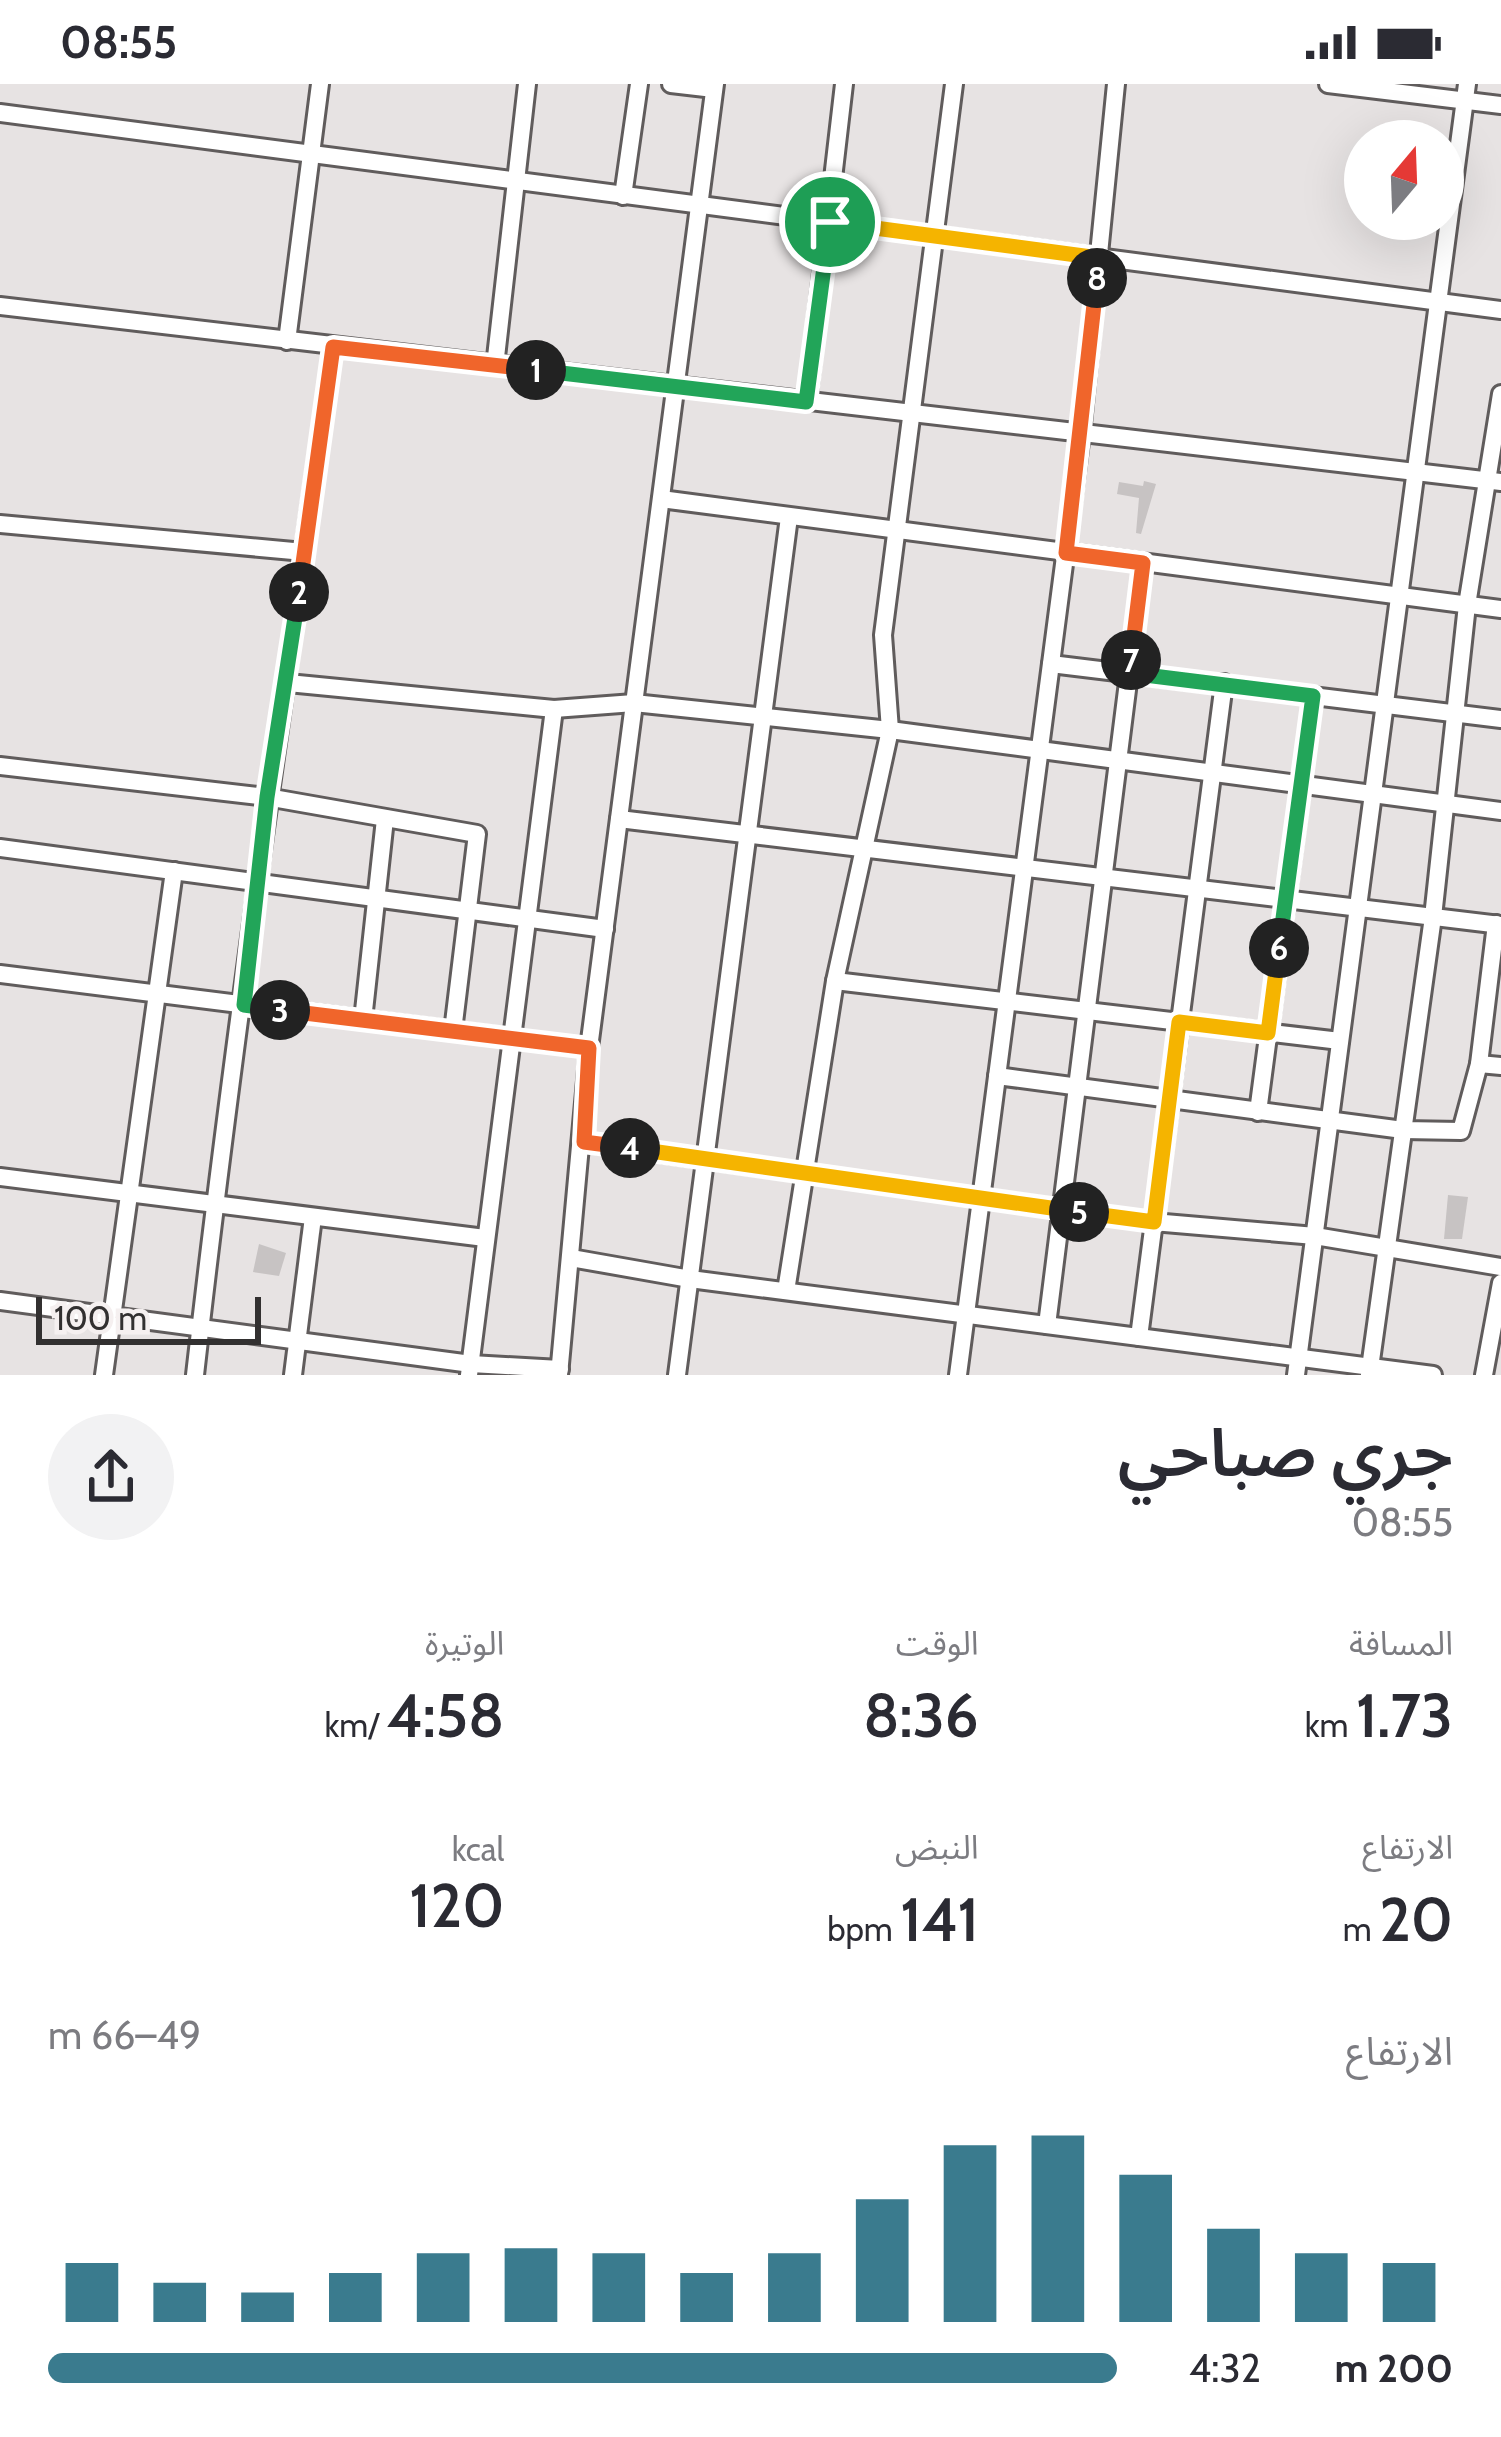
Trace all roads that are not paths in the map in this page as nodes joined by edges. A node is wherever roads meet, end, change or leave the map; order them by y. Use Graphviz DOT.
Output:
graph roads {
  1 [pos="320,84"];
  2 [pos="527,84"];
  3 [pos="639,84"];
  4 [pos="671,84"];
  5 [pos="844,84"];
  6 [pos="954,84"];
  7 [pos="1116,84"];
  8 [pos="1328,84"];
  9 [pos="715,87"];
  10 [pos="1466,93"];
  11 [pos="1501,105"];
  12 [pos="0,113"];
  13 [pos="311,154"];
  14 [pos="516,182"];
  15 [pos="623,196"];
  16 [pos="699,205"];
  17 [pos="830,222"];
  18 [pos="936,238"];
  19 [pos="1099,258"];
  20 [pos="1438,302"];
  21 [pos="0,306"];
  22 [pos="1501,310"];
  23 [pos="287,341"];
  24 [pos="333,347"];
  25 [pos="495,366"];
  26 [pos="676,386"];
  27 [pos="1501,394"];
  28 [pos="806,402"];
  29 [pos="913,413"];
  30 [pos="1081,434"];
  31 [pos="1415,473"];
  32 [pos="1494,481"];
  33 [pos="661,499"];
  34 [pos="789,517"];
  35 [pos="0,524"];
  36 [pos="896,530"];
  37 [pos="304,552"];
  38 [pos="1066,553"];
  39 [pos="1143,563"];
  40 [pos="1397,594"];
  41 [pos="1467,605"];
  42 [pos="1501,609"];
  43 [pos="1051,664"];
  44 [pos="1129,673"];
  45 [pos="288,683"];
  46 [pos="1224,683"];
  47 [pos="1313,696"];
  48 [pos="634,704"];
  49 [pos="1385,704"];
  50 [pos="554,709"];
  51 [pos="1456,713"];
  52 [pos="760,719"];
  53 [pos="1501,719"];
  54 [pos="890,730"];
  55 [pos="1040,749"];
  56 [pos="1118,763"];
  57 [pos="0,766"];
  58 [pos="1210,774"];
  59 [pos="1301,786"];
  60 [pos="1372,793"];
  61 [pos="267,797"];
  62 [pos="1445,804"];
  63 [pos="1501,811"];
  64 [pos="385,819"];
  65 [pos="619,819"];
  66 [pos="744,836"];
  67 [pos="0,848"];
  68 [pos="861,849"];
  69 [pos="1024,868"];
  70 [pos="174,871"];
  71 [pos="1104,877"];
  72 [pos="260,883"];
  73 [pos="1196,888"];
  74 [pos="376,898"];
  75 [pos="1286,899"];
  76 [pos="1357,908"];
  77 [pos="468,910"];
  78 [pos="1432,916"];
  79 [pos="525,917"];
  80 [pos="1498,924"];
  81 [pos="605,928"];
  82 [pos="0,974"];
  83 [pos="835,981"];
  84 [pos="158,994"];
  85 [pos="1007,1001"];
  86 [pos="244,1005"];
  87 [pos="1087,1011"];
  88 [pos="363,1020"];
  89 [pos="1179,1022"];
  90 [pos="453,1031"];
  91 [pos="1268,1033"];
  92 [pos="515,1040"];
  93 [pos="1340,1041"];
  94 [pos="589,1048"];
  95 [pos="1479,1064"];
  96 [pos="1501,1066"];
  97 [pos="997,1076"];
  98 [pos="1077,1087"];
  99 [pos="1169,1099"];
  100 [pos="1258,1112"];
  101 [pos="1331,1121"];
  102 [pos="1403,1130"];
  103 [pos="584,1142"];
  104 [pos="706,1160"];
  105 [pos="806,1172"];
  106 [pos="0,1177"];
  107 [pos="133,1194"];
  108 [pos="981,1198"];
  109 [pos="217,1205"];
  110 [pos="1062,1209"];
  111 [pos="314,1217"];
  112 [pos="1154,1222"];
  113 [pos="1315,1236"];
  114 [pos="485,1238"];
  115 [pos="1387,1248"];
  116 [pos="571,1258"];
  117 [pos="1501,1267"];
  118 [pos="690,1279"];
  119 [pos="1501,1283"];
  120 [pos="786,1291"];
  121 [pos="0,1300"];
  122 [pos="966,1315"];
  123 [pos="112,1316"];
  124 [pos="1047,1325"];
  125 [pos="200,1326"];
  126 [pos="1139,1337"];
  127 [pos="298,1339"];
  128 [pos="1298,1366"];
  129 [pos="470,1369"];
  130 [pos="1370,1371"];
  131 [pos="559,1372"];
  132 [pos="104,1375"];
  133 [pos="195,1375"];
  134 [pos="293,1375"];
  135 [pos="677,1375"];
  136 [pos="958,1375"];
  137 [pos="1433,1375"];
  138 [pos="1484,1375"];
  1 -- 13 [label="street"];
  2 -- 14 [label="street"];
  3 -- 15 [label="street"];
  4 -- 9 [label="street"];
  5 -- 17 [label="street"];
  6 -- 18 [label="street"];
  7 -- 19 [label="street"];
  8 -- 10 [label="street"];
  9 -- 16 [label="street"];
  10 -- 11 [label="street"];
  10 -- 20 [label="street"];
  12 -- 13 [label="street"];
  13 -- 14 [label="street"];
  13 -- 23 [label="street"];
  14 -- 15 [label="street"];
  14 -- 25 [label="street"];
  15 -- 16 [label="street"];
  16 -- 17 [label="street"];
  16 -- 26 [label="street"];
  17 -- 18 [label="street"];
  17 -- 28 [label="street"];
  18 -- 19 [label="street"];
  18 -- 29 [label="street"];
  19 -- 20 [label="street"];
  19 -- 30 [label="street"];
  20 -- 22 [label="street"];
  20 -- 31 [label="street"];
  21 -- 23 [label="street"];
  23 -- 24 [label="street"];
  24 -- 25 [label="street"];
  24 -- 37 [label="street"];
  25 -- 26 [label="street"];
  26 -- 28 [label="street"];
  26 -- 33 [label="street"];
  27 -- 32 [label="street"];
  28 -- 29 [label="street"];
  29 -- 30 [label="street"];
  29 -- 36 [label="street"];
  30 -- 31 [label="street"];
  30 -- 38 [label="street"];
  31 -- 32 [label="street"];
  31 -- 40 [label="street"];
  32 -- 41 [label="street"];
  33 -- 34 [label="street"];
  33 -- 48 [label="street"];
  34 -- 36 [label="street"];
  34 -- 52 [label="street"];
  35 -- 37 [label="street"];
  36 -- 38 [label="street"];
  36 -- 54 [label="street"];
  37 -- 45 [label="street"];
  38 -- 39 [label="street"];
  38 -- 43 [label="street"];
  39 -- 40 [label="street"];
  39 -- 44 [label="street"];
  40 -- 41 [label="street"];
  40 -- 49 [label="street"];
  41 -- 42 [label="street"];
  41 -- 51 [label="street"];
  43 -- 44 [label="street"];
  43 -- 55 [label="street"];
  44 -- 46 [label="street"];
  44 -- 56 [label="street"];
  45 -- 50 [label="street"];
  45 -- 61 [label="street"];
  46 -- 47 [label="street"];
  46 -- 58 [label="street"];
  47 -- 49 [label="street"];
  47 -- 59 [label="street"];
  48 -- 50 [label="street"];
  48 -- 52 [label="street"];
  48 -- 65 [label="street"];
  49 -- 51 [label="street"];
  49 -- 60 [label="street"];
  50 -- 79 [label="street"];
  51 -- 53 [label="street"];
  51 -- 62 [label="street"];
  52 -- 54 [label="street"];
  52 -- 66 [label="street"];
  54 -- 55 [label="street"];
  54 -- 68 [label="street"];
  55 -- 56 [label="street"];
  55 -- 69 [label="street"];
  56 -- 58 [label="street"];
  56 -- 71 [label="street"];
  57 -- 61 [label="street"];
  58 -- 59 [label="street"];
  58 -- 73 [label="street"];
  59 -- 60 [label="street"];
  59 -- 75 [label="street"];
  60 -- 62 [label="street"];
  60 -- 76 [label="street"];
  61 -- 64 [label="street"];
  61 -- 72 [label="street"];
  62 -- 63 [label="street"];
  62 -- 78 [label="street"];
  64 -- 74 [label="street"];
  64 -- 77 [label="street"];
  65 -- 66 [label="street"];
  65 -- 81 [label="street"];
  66 -- 68 [label="street"];
  66 -- 104 [label="street"];
  67 -- 70 [label="street"];
  68 -- 69 [label="street"];
  68 -- 83 [label="street"];
  69 -- 71 [label="street"];
  69 -- 85 [label="street"];
  70 -- 72 [label="street"];
  70 -- 84 [label="street"];
  71 -- 73 [label="street"];
  71 -- 87 [label="street"];
  72 -- 74 [label="street"];
  72 -- 86 [label="street"];
  73 -- 75 [label="street"];
  73 -- 89 [label="street"];
  74 -- 77 [label="street"];
  74 -- 88 [label="street"];
  75 -- 76 [label="street"];
  75 -- 91 [label="street"];
  76 -- 78 [label="street"];
  76 -- 93 [label="street"];
  77 -- 79 [label="street"];
  77 -- 90 [label="street"];
  78 -- 80 [label="street"];
  78 -- 102 [label="street"];
  79 -- 81 [label="street"];
  79 -- 92 [label="street"];
  80 -- 95 [label="street"];
  81 -- 94 [label="street"];
  82 -- 84 [label="street"];
  83 -- 85 [label="street"];
  83 -- 105 [label="street"];
  84 -- 86 [label="street"];
  84 -- 107 [label="street"];
  85 -- 87 [label="street"];
  85 -- 97 [label="street"];
  86 -- 88 [label="street"];
  86 -- 109 [label="street"];
  87 -- 89 [label="street"];
  87 -- 98 [label="street"];
  88 -- 90 [label="street"];
  89 -- 91 [label="street"];
  89 -- 99 [label="street"];
  90 -- 92 [label="street"];
  91 -- 93 [label="street"];
  91 -- 100 [label="street"];
  92 -- 94 [label="street"];
  92 -- 114 [label="street"];
  93 -- 101 [label="street"];
  94 -- 103 [label="street"];
  95 -- 96 [label="street"];
  95 -- 102 [label="street"];
  97 -- 98 [label="street"];
  97 -- 108 [label="street"];
  98 -- 99 [label="street"];
  98 -- 110 [label="street"];
  99 -- 100 [label="street"];
  99 -- 112 [label="street"];
  100 -- 101 [label="street"];
  101 -- 102 [label="street"];
  101 -- 113 [label="street"];
  102 -- 115 [label="street"];
  103 -- 104 [label="street"];
  103 -- 116 [label="street"];
  104 -- 105 [label="street"];
  104 -- 118 [label="street"];
  105 -- 108 [label="street"];
  105 -- 120 [label="street"];
  106 -- 107 [label="street"];
  107 -- 109 [label="street"];
  107 -- 123 [label="street"];
  108 -- 110 [label="street"];
  108 -- 122 [label="street"];
  109 -- 111 [label="street"];
  109 -- 125 [label="street"];
  110 -- 112 [label="street"];
  110 -- 124 [label="street"];
  111 -- 114 [label="street"];
  111 -- 127 [label="street"];
  112 -- 113 [label="street"];
  112 -- 126 [label="street"];
  113 -- 115 [label="street"];
  113 -- 128 [label="street"];
  114 -- 129 [label="street"];
  115 -- 117 [label="street"];
  115 -- 130 [label="street"];
  116 -- 118 [label="street"];
  116 -- 131 [label="street"];
  118 -- 120 [label="street"];
  118 -- 135 [label="street"];
  119 -- 138 [label="street"];
  120 -- 122 [label="street"];
  121 -- 123 [label="street"];
  122 -- 124 [label="street"];
  122 -- 136 [label="street"];
  123 -- 125 [label="street"];
  123 -- 132 [label="street"];
  124 -- 126 [label="street"];
  125 -- 127 [label="street"];
  125 -- 133 [label="street"];
  126 -- 128 [label="street"];
  127 -- 129 [label="street"];
  127 -- 134 [label="street"];
  128 -- 130 [label="street"];
  129 -- 131 [label="street"];
  130 -- 137 [label="street"];
}
